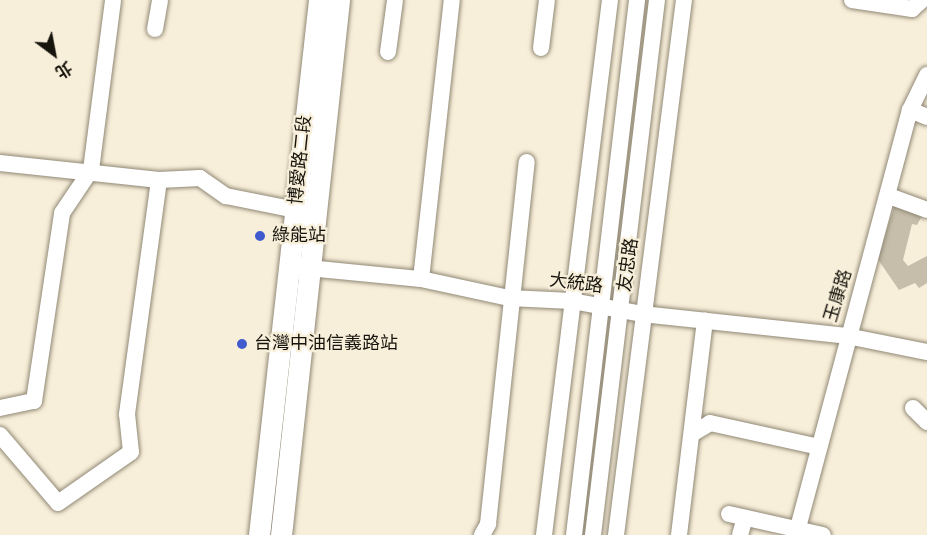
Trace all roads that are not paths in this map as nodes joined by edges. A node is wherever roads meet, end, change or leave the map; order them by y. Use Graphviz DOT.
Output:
graph roads {
  1 [pos="113,0"];
  2 [pos="160,0"];
  3 [pos="319,0"];
  4 [pos="339,0"];
  5 [pos="394,0"];
  6 [pos="452,0"];
  7 [pos="547,0"];
  8 [pos="610,0"];
  9 [pos="637,0"];
  10 [pos="657,0"];
  11 [pos="684,0"];
  12 [pos="852,0"];
  13 [pos="922,0"];
  14 [pos="155,29"];
  15 [pos="541,48"];
  16 [pos="388,52"];
  17 [pos="927,75"];
  18 [pos="910,110"];
  19 [pos="927,117"];
  20 [pos="527,162"];
  21 [pos="0,163"];
  22 [pos="92,170"];
  23 [pos="159,180"];
  24 [pos="889,196"];
  25 [pos="927,210"];
  26 [pos="305,212"];
  27 [pos="300,268"];
  28 [pos="421,279"];
  29 [pos="509,298"];
  30 [pos="572,301"];
  31 [pos="600,306"];
  32 [pos="619,310"];
  33 [pos="642,314"];
  34 [pos="705,321"];
  35 [pos="848,336"];
  36 [pos="927,351"];
  37 [pos="0,408"];
  38 [pos="913,408"];
  39 [pos="927,422"];
  40 [pos="692,434"];
  41 [pos="0,435"];
  42 [pos="819,447"];
  43 [pos="797,533"];
  44 [pos="259,535"];
  45 [pos="281,535"];
  46 [pos="482,535"];
  47 [pos="544,535"];
  48 [pos="574,535"];
  49 [pos="593,535"];
  50 [pos="616,535"];
  51 [pos="679,535"];
  52 [pos="740,535"];
  53 [pos="823,535"];
  1 -- 22 [label="street"];
  2 -- 14 [label="street"];
  3 -- 26 [label="main road, 博愛路二段"];
  4 -- 26 [label="main road, 博愛路二段"];
  5 -- 16 [label="street"];
  6 -- 28 [label="street"];
  7 -- 15 [label="street"];
  8 -- 30 [label="street"];
  9 -- 31 [label="street, 友忠路"];
  10 -- 32 [label="street, 友忠路"];
  11 -- 33 [label="street, 友忠路"];
  12 -- 13 [label="street"];
  17 -- 18 [label="street, 玉康路"];
  18 -- 19 [label="street"];
  18 -- 24 [label="street, 玉康路"];
  20 -- 29 [label="street"];
  21 -- 22 [label="street"];
  22 -- 23 [label="street"];
  22 -- 37 [label="street"];
  23 -- 26 [label="street"];
  23 -- 41 [label="street"];
  24 -- 25 [label="street"];
  24 -- 35 [label="street, 玉康路"];
  26 -- 27 [label="main road, 博愛路二段"];
  27 -- 28 [label="street, 大統路"];
  27 -- 44 [label="main road, 博愛路二段"];
  27 -- 45 [label="main road, 博愛路二段"];
  28 -- 29 [label="street, 大統路"];
  29 -- 30 [label="street, 大統路"];
  29 -- 46 [label="street"];
  30 -- 31 [label="street, 大統路"];
  30 -- 47 [label="street"];
  31 -- 32 [label="street, 大統路"];
  31 -- 48 [label="street, 友忠路"];
  32 -- 33 [label="street, 大統路"];
  32 -- 49 [label="street, 友忠路"];
  33 -- 34 [label="street, 大統路"];
  33 -- 50 [label="street, 友忠路"];
  34 -- 35 [label="street, 大統路"];
  34 -- 40 [label="street"];
  35 -- 36 [label="street, 大統路"];
  35 -- 42 [label="street, 玉康路"];
  38 -- 39 [label="street"];
  40 -- 42 [label="street"];
  40 -- 51 [label="street"];
  42 -- 43 [label="street, 玉康路"];
  43 -- 52 [label="street"];
  43 -- 53 [label="street"];
}
